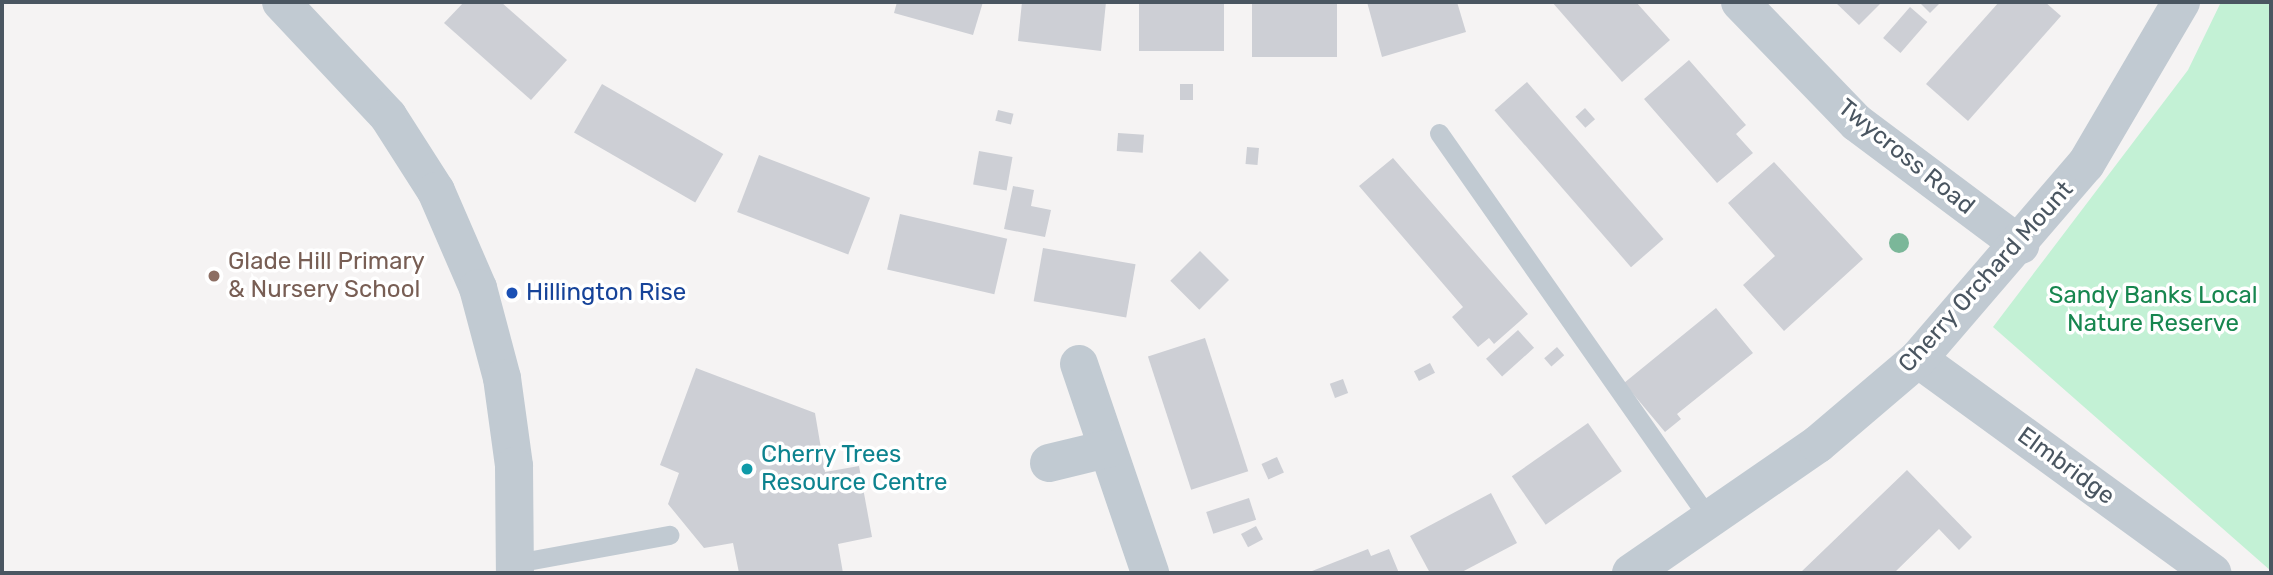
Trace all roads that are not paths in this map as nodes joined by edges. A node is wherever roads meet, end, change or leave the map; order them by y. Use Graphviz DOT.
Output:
graph roads {
  1 [pos="281,2"];
  2 [pos="1740,2"];
  3 [pos="2181,2"];
  4 [pos="1439,133"];
  5 [pos="2020,245"];
  6 [pos="1918,359"];
  7 [pos="1079,364"];
  8 [pos="1107,449"];
  9 [pos="1049,463"];
  10 [pos="1712,523"];
  11 [pos="669,535"];
  12 [pos="515,568"];
  13 [pos="1150,573"];
  14 [pos="1631,573"];
  15 [pos="2213,573"];
  1 -- 12 [label="street"];
  2 -- 5 [label="street, Twycross Road"];
  3 -- 5 [label="street, Cherry Orchard Mount"];
  4 -- 10 [label="lane"];
  5 -- 6 [label="street, Cherry Orchard Mount"];
  6 -- 10 [label="street, Cherry Orchard Mount"];
  6 -- 15 [label="street, Elmbridge"];
  7 -- 8 [label="street"];
  8 -- 9 [label="street"];
  8 -- 13 [label="street"];
  10 -- 14 [label="street, Cherry Orchard Mount"];
  11 -- 12 [label="lane"];
}
